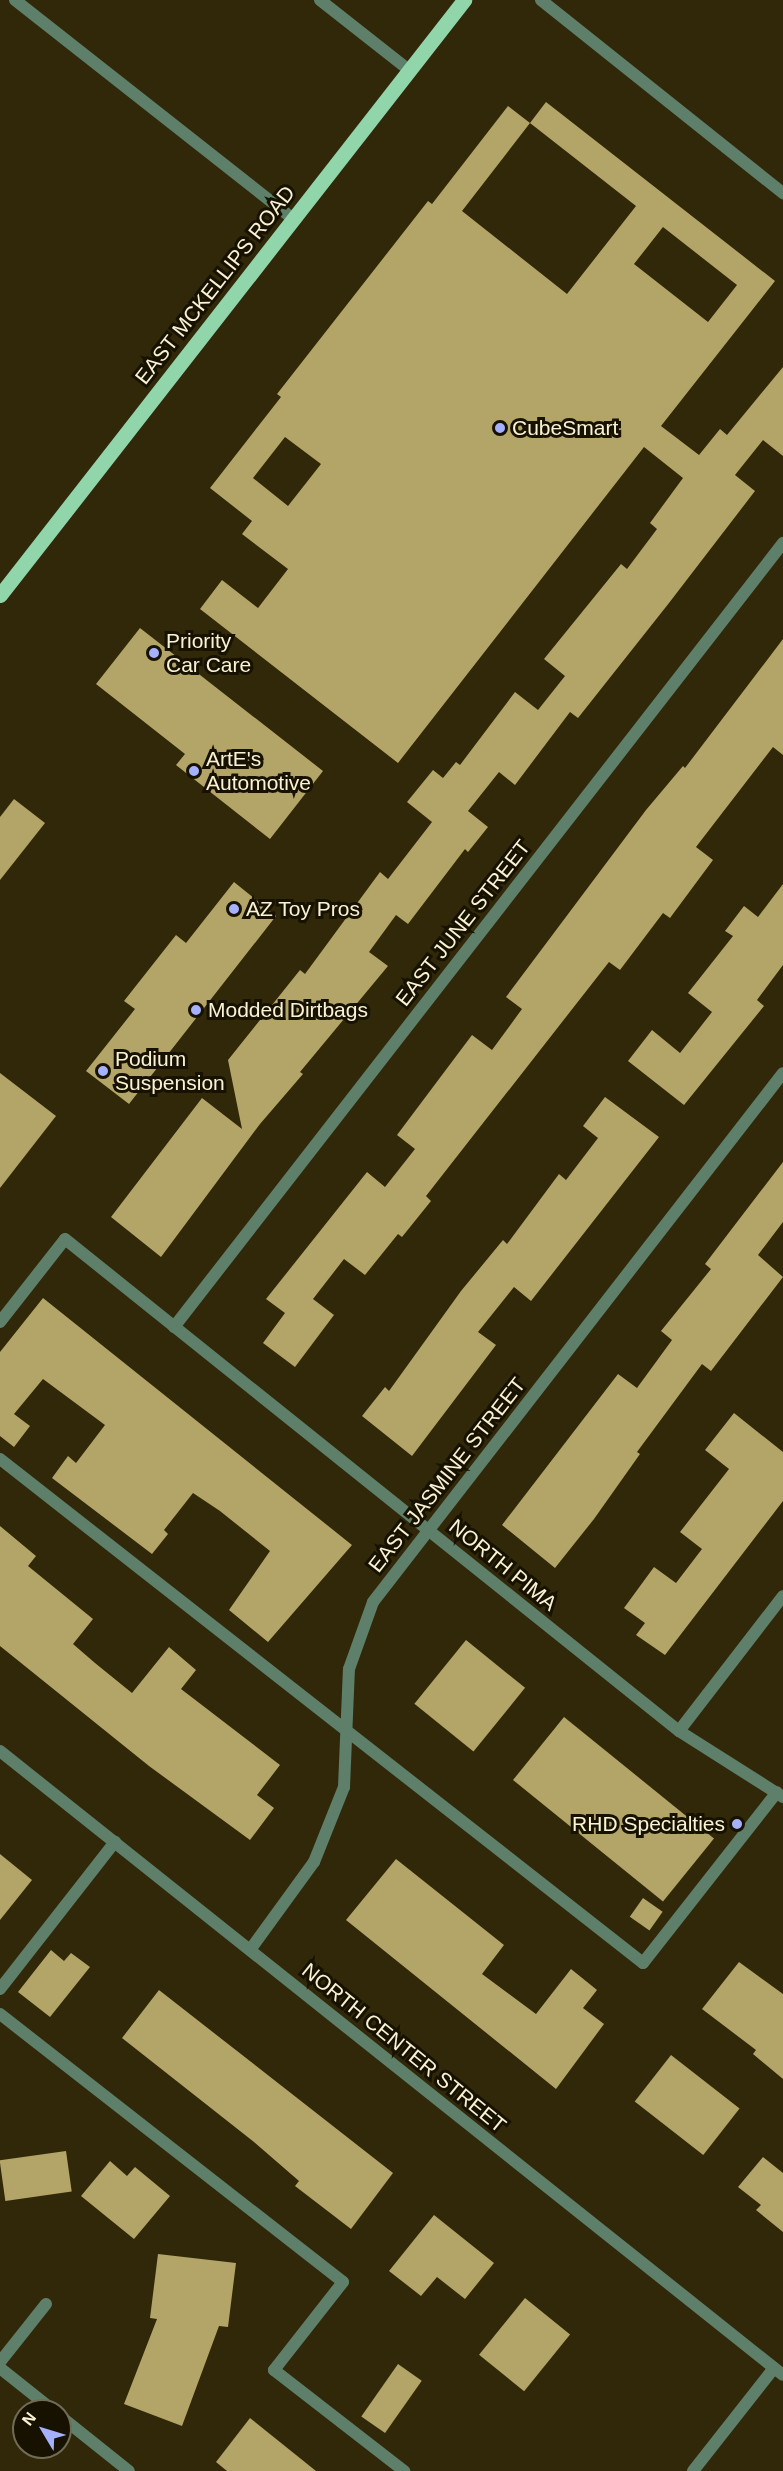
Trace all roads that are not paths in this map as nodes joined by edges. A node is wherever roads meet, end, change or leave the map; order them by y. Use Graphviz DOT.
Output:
graph roads {
  1 [pos="15,0"];
  2 [pos="320,0"];
  3 [pos="464,0"];
  4 [pos="541,0"];
  5 [pos="409,70"];
  6 [pos="783,193"];
  7 [pos="293,219"];
  8 [pos="783,543"];
  9 [pos="0,595"];
  10 [pos="783,1073"];
  11 [pos="0,1322"];
  12 [pos="174,1327"];
  13 [pos="0,1459"];
  14 [pos="428,1530"];
  15 [pos="783,1596"];
  16 [pos="347,1730"];
  17 [pos="679,1731"];
  18 [pos="0,1751"];
  19 [pos="780,1794"];
  20 [pos="115,1842"];
  21 [pos="250,1950"];
  22 [pos="0,1989"];
  23 [pos="0,2014"];
  24 [pos="46,2304"];
  25 [pos="0,2362"];
  26 [pos="0,2368"];
  27 [pos="778,2371"];
  28 [pos="39,2399"];
  29 [pos="72,2426"];
  30 [pos="129,2471"];
  31 [pos="404,2471"];
  32 [pos="693,2471"];
  1 -- 7 [label="street"];
  2 -- 5 [label="street"];
  3 -- 5 [label="main road, EAST MCKELLIPS ROAD"];
  4 -- 6 [label="street"];
  5 -- 7 [label="main road, EAST MCKELLIPS ROAD"];
  7 -- 9 [label="main road, EAST MCKELLIPS ROAD"];
  8 -- 12 [label="street, EAST JUNE STREET"];
  10 -- 14 [label="street, EAST JASMINE STREET"];
  11 -- 12 [label="street, NORTH PIMA"];
  12 -- 14 [label="street, NORTH PIMA"];
  13 -- 16 [label="street"];
  14 -- 16 [label="street, EAST JASMINE STREET"];
  14 -- 17 [label="street, NORTH PIMA"];
  15 -- 17 [label="street"];
  16 -- 19 [label="street"];
  16 -- 21 [label="street, EAST JASMINE STREET"];
  17 -- 19 [label="street, NORTH PIMA"];
  18 -- 20 [label="street, NORTH CENTER STREET"];
  20 -- 21 [label="street, NORTH CENTER STREET"];
  20 -- 22 [label="street"];
  21 -- 27 [label="street, NORTH CENTER STREET"];
  23 -- 31 [label="street"];
  24 -- 25 [label="street"];
  26 -- 28 [label="street"];
  27 -- 32 [label="street"];
  29 -- 30 [label="street"];
}
